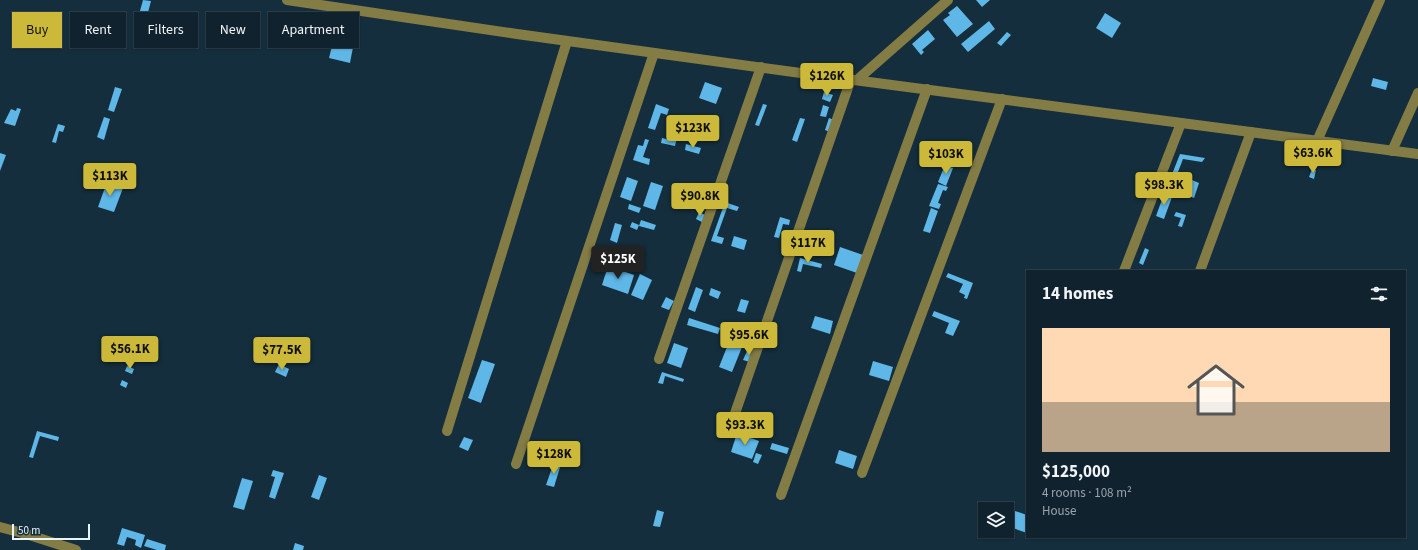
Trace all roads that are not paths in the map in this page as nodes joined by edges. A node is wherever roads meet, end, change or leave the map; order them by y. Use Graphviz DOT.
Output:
graph roads {
  1 [pos="287,0"];
  2 [pos="948,0"];
  3 [pos="1380,0"];
  4 [pos="567,41"];
  5 [pos="654,52"];
  6 [pos="761,67"];
  7 [pos="854,80"];
  8 [pos="927,89"];
  9 [pos="1418,93"];
  10 [pos="1002,99"];
  11 [pos="1181,123"];
  12 [pos="1251,132"];
  13 [pos="1317,141"];
  14 [pos="1392,151"];
  15 [pos="1418,154"];
  16 [pos="1124,270"];
  17 [pos="1200,270"];
  18 [pos="659,359"];
  19 [pos="732,422"];
  20 [pos="447,431"];
  21 [pos="516,464"];
  22 [pos="862,473"];
  23 [pos="781,495"];
  24 [pos="0,527"];
  25 [pos="76,550"];
  1 -- 4 [label="street"];
  2 -- 7 [label="street"];
  3 -- 13 [label="street"];
  4 -- 5 [label="street"];
  4 -- 20 [label="street"];
  5 -- 6 [label="street"];
  5 -- 21 [label="street"];
  6 -- 7 [label="street"];
  6 -- 18 [label="street"];
  7 -- 8 [label="street"];
  7 -- 19 [label="street"];
  8 -- 10 [label="street"];
  8 -- 23 [label="street"];
  9 -- 14 [label="street"];
  10 -- 11 [label="street"];
  10 -- 22 [label="street"];
  11 -- 12 [label="street"];
  11 -- 16 [label="street"];
  12 -- 13 [label="street"];
  12 -- 17 [label="street"];
  13 -- 14 [label="street"];
  14 -- 15 [label="street"];
  24 -- 25 [label="street"];
}
